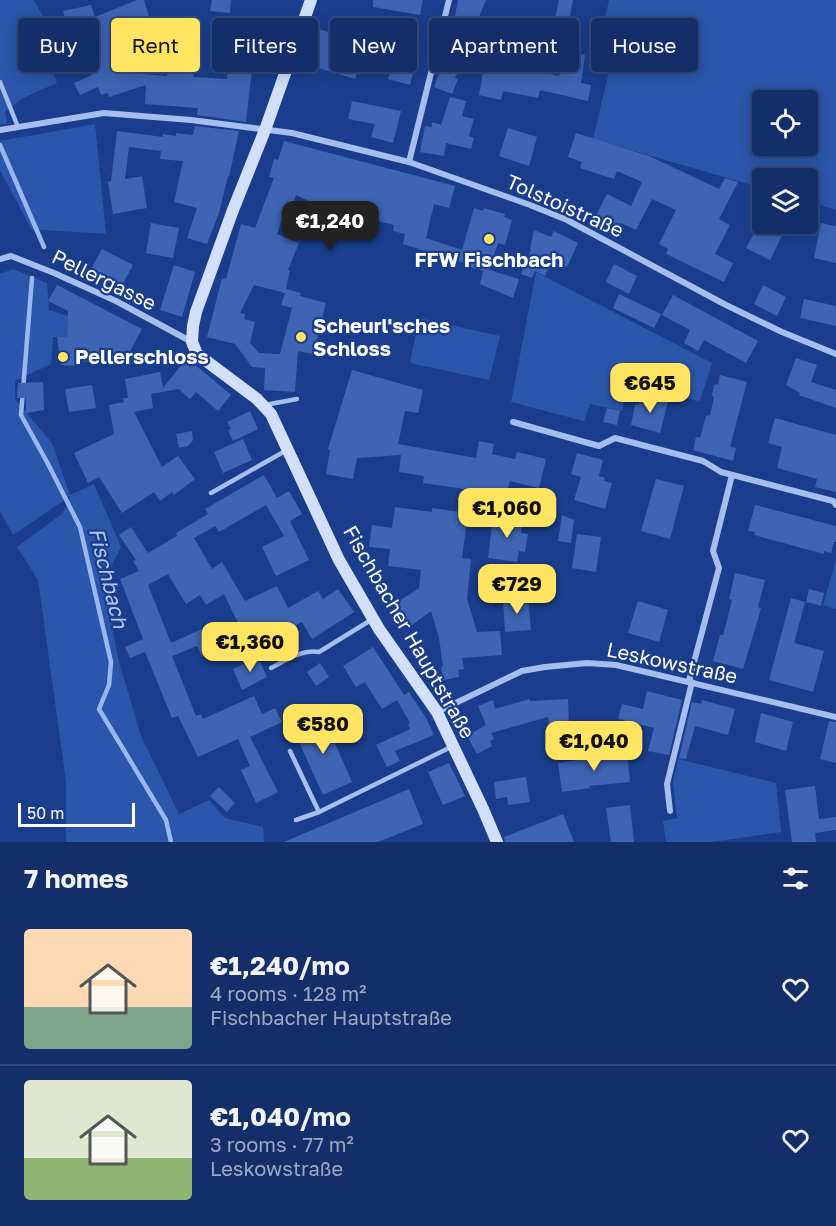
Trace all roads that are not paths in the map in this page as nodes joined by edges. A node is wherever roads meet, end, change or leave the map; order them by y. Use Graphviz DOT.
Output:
graph roads {
  1 [pos="311,0"];
  2 [pos="448,0"];
  3 [pos="444,18"];
  4 [pos="431,72"];
  5 [pos="0,82"];
  6 [pos="18,127"];
  7 [pos="0,130"];
  8 [pos="265,130"];
  9 [pos="409,162"];
  10 [pos="0,259"];
  11 [pos="192,342"];
  12 [pos="836,354"];
  13 [pos="297,399"];
  14 [pos="263,406"];
  15 [pos="513,422"];
  16 [pos="289,449"];
  17 [pos="732,474"];
  18 [pos="211,493"];
  19 [pos="836,505"];
  20 [pos="374,619"];
  21 [pos="271,668"];
  22 [pos="690,682"];
  23 [pos="437,712"];
  24 [pos="836,717"];
  25 [pos="454,746"];
  26 [pos="290,751"];
  27 [pos="670,811"];
  28 [pos="319,812"];
  29 [pos="296,820"];
  30 [pos="497,842"];
  1 -- 8 [label="main road"];
  2 -- 3 [label="street"];
  4 -- 9 [label="street"];
  5 -- 6 [label="lane"];
  6 -- 7 [label="street, Tolstoistraße"];
  6 -- 8 [label="street, Tolstoistraße"];
  8 -- 9 [label="street, Tolstoistraße"];
  8 -- 11 [label="main road"];
  9 -- 12 [label="street, Tolstoistraße"];
  10 -- 11 [label="street, Pellergasse"];
  11 -- 14 [label="main road, Fischbacher Hauptstraße"];
  13 -- 14 [label="lane"];
  14 -- 16 [label="main road, Fischbacher Hauptstraße"];
  15 -- 17 [label="street"];
  16 -- 18 [label="lane"];
  16 -- 20 [label="main road, Fischbacher Hauptstraße"];
  17 -- 19 [label="street"];
  17 -- 22 [label="street"];
  20 -- 21 [label="lane"];
  20 -- 23 [label="main road, Fischbacher Hauptstraße"];
  22 -- 23 [label="street, Leskowstraße"];
  22 -- 24 [label="street, Leskowstraße"];
  22 -- 27 [label="street"];
  23 -- 25 [label="main road, Fischbacher Hauptstraße"];
  25 -- 28 [label="lane"];
  25 -- 30 [label="main road, Fischbacher Hauptstraße"];
  26 -- 28 [label="lane"];
  28 -- 29 [label="lane"];
}
